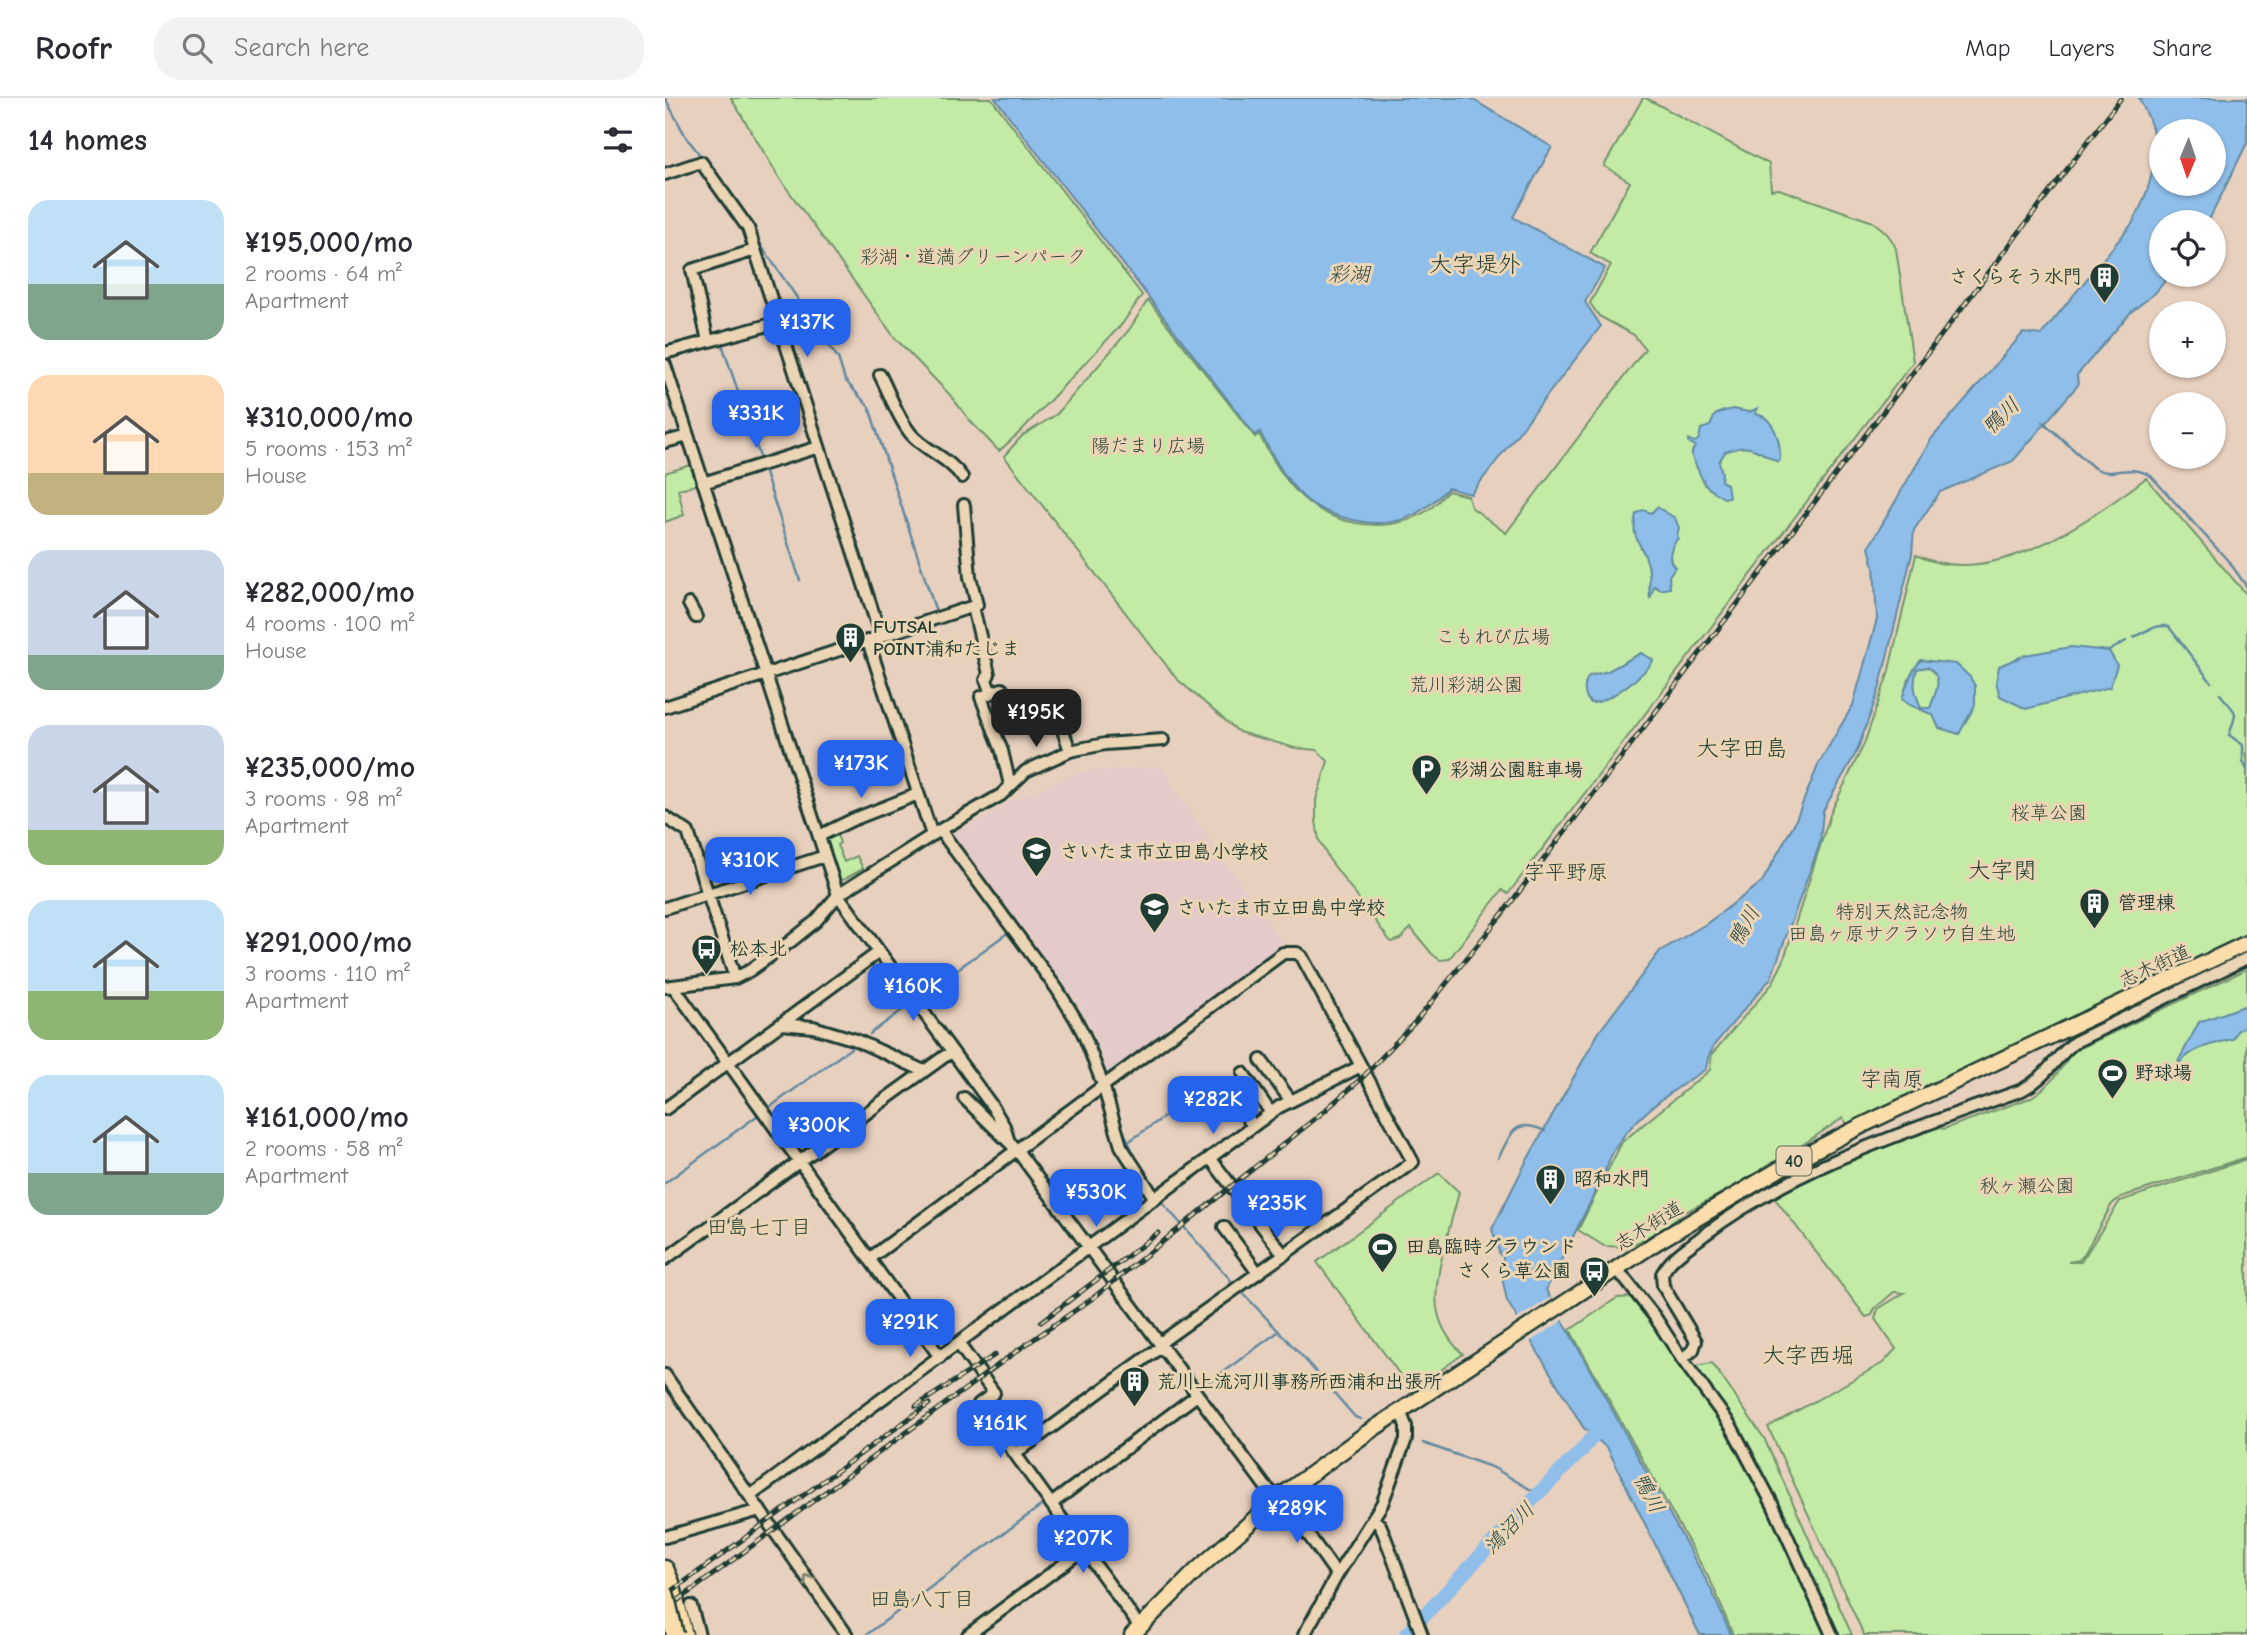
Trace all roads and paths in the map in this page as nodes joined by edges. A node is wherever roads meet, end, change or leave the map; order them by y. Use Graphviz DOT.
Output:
graph roads {
  1 [pos="665,174"];
  2 [pos="755,250"];
  3 [pos="809,314"];
  4 [pos="778,323"];
  5 [pos="708,341"];
  6 [pos="665,353"];
  7 [pos="665,365"];
  8 [pos="880,375"];
  9 [pos="668,387"];
  10 [pos="688,436"];
  11 [pos="665,442"];
  12 [pos="819,447"];
  13 [pos="962,477"];
  14 [pos="703,483"];
  15 [pos="964,505"];
  16 [pos="689,604"];
  17 [pos="973,607"];
  18 [pos="696,617"];
  19 [pos="881,637"];
  20 [pos="868,641"];
  21 [pos="766,674"];
  22 [pos="991,693"];
  23 [pos="665,707"];
  24 [pos="1163,740"];
  25 [pos="1070,751"];
  26 [pos="1010,785"];
  27 [pos="918,794"];
  28 [pos="665,817"];
  29 [pos="936,833"];
  30 [pos="819,836"];
  31 [pos="825,856"];
  32 [pos="708,894"];
  33 [pos="838,895"];
  34 [pos="665,908"];
  35 [pos="2247,943"];
  36 [pos="879,952"];
  37 [pos="2247,958"];
  38 [pos="736,978"];
  39 [pos="669,987"];
  40 [pos="782,1024"];
  41 [pos="952,1051"];
  42 [pos="1261,1060"];
  43 [pos="728,1063"];
  44 [pos="1361,1066"];
  45 [pos="924,1071"];
  46 [pos="1244,1073"];
  47 [pos="1106,1083"];
  48 [pos="1224,1085"];
  49 [pos="964,1098"];
  50 [pos="1291,1101"];
  51 [pos="665,1109"];
  52 [pos="1271,1113"];
  53 [pos="1253,1126"];
  54 [pos="1012,1146"];
  55 [pos="1210,1158"];
  56 [pos="799,1162"];
  57 [pos="1155,1199"];
  58 [pos="1224,1227"];
  59 [pos="1089,1246"];
  60 [pos="1284,1255"];
  61 [pos="665,1259"];
  62 [pos="869,1259"];
  63 [pos="1617,1269"];
  64 [pos="1258,1273"];
  65 [pos="958,1343"];
  66 [pos="1161,1344"];
  67 [pos="940,1357"];
  68 [pos="1682,1359"];
  69 [pos="665,1376"];
  70 [pos="1196,1393"];
  71 [pos="1401,1413"];
  72 [pos="1015,1454"];
  73 [pos="750,1496"];
  74 [pos="1278,1498"];
  75 [pos="1049,1501"];
  76 [pos="760,1510"];
  77 [pos="1373,1520"];
  78 [pos="665,1537"];
  79 [pos="1084,1549"];
  80 [pos="665,1569"];
  81 [pos="1337,1575"];
  82 [pos="665,1578"];
  83 [pos="665,1593"];
  84 [pos="691,1606"];
  85 [pos="1136,1631"];
  86 [pos="676,1635"];
  87 [pos="684,1635"];
  88 [pos="699,1635"];
  89 [pos="847,1635"];
  90 [pos="968,1635"];
  91 [pos="1304,1635"];
  92 [pos="1422,1635"];
  93 [pos="1832,1635"];
  1 -- 2 [label="street"];
  2 -- 4 [label="street"];
  2 -- 5 [label="street"];
  3 -- 4 [label="street"];
  4 -- 5 [label="street"];
  4 -- 12 [label="street"];
  5 -- 6 [label="street"];
  7 -- 9 [label="street"];
  8 -- 13 [label="street"];
  9 -- 10 [label="street"];
  10 -- 11 [label="street"];
  10 -- 14 [label="street"];
  12 -- 14 [label="street"];
  12 -- 19 [label="street"];
  14 -- 21 [label="street"];
  15 -- 17 [label="street"];
  16 -- 18 [label="street"];
  17 -- 19 [label="street"];
  17 -- 22 [label="street"];
  19 -- 20 [label="street"];
  20 -- 21 [label="street"];
  20 -- 27 [label="street"];
  21 -- 23 [label="street"];
  21 -- 30 [label="street"];
  22 -- 25 [label="street"];
  22 -- 26 [label="street"];
  24 -- 25 [label="street"];
  25 -- 26 [label="street"];
  26 -- 29 [label="street"];
  27 -- 29 [label="street"];
  27 -- 30 [label="street"];
  28 -- 32 [label="street"];
  29 -- 33 [label="street"];
  29 -- 47 [label="street"];
  30 -- 31 [label="street"];
  31 -- 32 [label="street"];
  31 -- 33 [label="street"];
  32 -- 34 [label="street"];
  32 -- 38 [label="street"];
  33 -- 36 [label="street"];
  33 -- 38 [label="street"];
  35 -- 63 [label="main road, 志木街道 / 40"];
  36 -- 40 [label="street"];
  36 -- 41 [label="street"];
  37 -- 68 [label="street"];
  38 -- 39 [label="street"];
  39 -- 43 [label="street"];
  40 -- 43 [label="street"];
  40 -- 45 [label="street"];
  41 -- 45 [label="street"];
  41 -- 54 [label="street"];
  42 -- 50 [label="street"];
  43 -- 51 [label="street"];
  43 -- 56 [label="street"];
  44 -- 47 [label="street"];
  44 -- 50 [label="street"];
  44 -- 60 [label="street"];
  45 -- 56 [label="street"];
  46 -- 52 [label="street"];
  47 -- 54 [label="street"];
  47 -- 57 [label="street"];
  48 -- 53 [label="street"];
  49 -- 54 [label="street"];
  50 -- 52 [label="street"];
  52 -- 53 [label="street"];
  53 -- 55 [label="street"];
  54 -- 59 [label="street"];
  54 -- 62 [label="street"];
  55 -- 57 [label="street"];
  55 -- 60 [label="street"];
  56 -- 61 [label="street"];
  56 -- 62 [label="street"];
  57 -- 59 [label="street"];
  58 -- 64 [label="street"];
  59 -- 65 [label="street"];
  59 -- 66 [label="street"];
  60 -- 64 [label="street"];
  62 -- 67 [label="street"];
  63 -- 68 [label="street"];
  63 -- 71 [label="main road, 志木街道 / 40"];
  64 -- 66 [label="street"];
  65 -- 67 [label="street"];
  65 -- 72 [label="street"];
  66 -- 70 [label="street"];
  66 -- 72 [label="street"];
  67 -- 73 [label="street"];
  68 -- 93 [label="street"];
  69 -- 73 [label="street"];
  70 -- 74 [label="street"];
  70 -- 75 [label="street"];
  71 -- 74 [label="main road, 志木街道 / 40"];
  71 -- 77 [label="street"];
  72 -- 75 [label="street"];
  73 -- 76 [label="street"];
  74 -- 81 [label="street"];
  74 -- 85 [label="main road, 志木街道 / 40"];
  75 -- 79 [label="street"];
  76 -- 78 [label="street"];
  89 -- 76 [label="street, one-way"];
  77 -- 81 [label="street"];
  77 -- 92 [label="street"];
  79 -- 85 [label="street"];
  79 -- 90 [label="street"];
  80 -- 87 [label="highway"];
  81 -- 91 [label="street"];
  82 -- 86 [label="highway"];
  83 -- 86 [label="highway, bridge"];
  84 -- 88 [label="street"];
}
